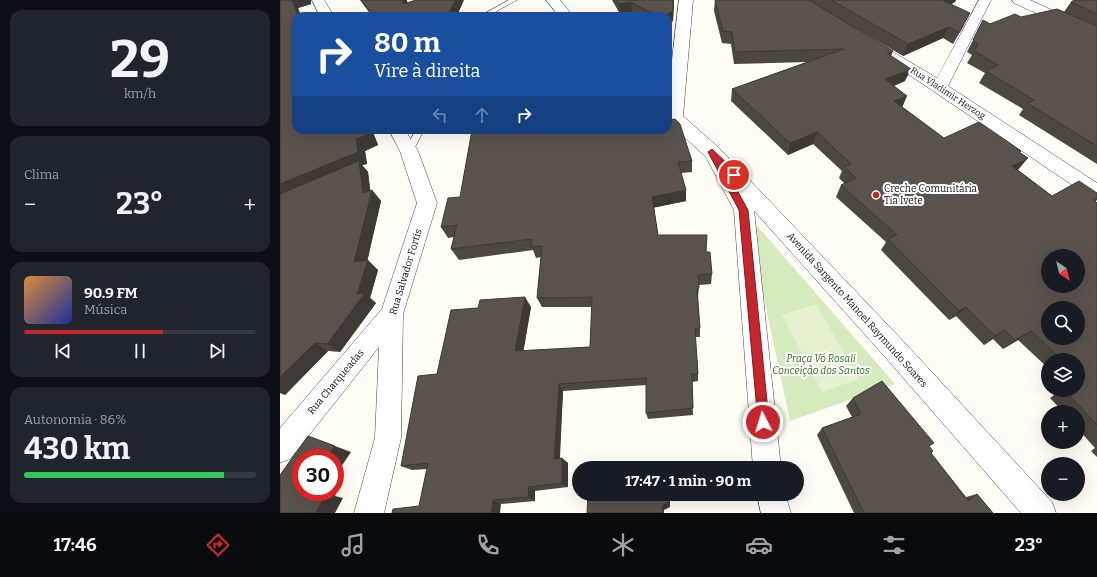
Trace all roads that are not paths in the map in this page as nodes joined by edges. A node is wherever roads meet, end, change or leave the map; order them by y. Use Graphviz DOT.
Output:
graph roads {
  1 [pos="318,0"];
  2 [pos="514,0"];
  3 [pos="554,0"];
  4 [pos="686,0"];
  5 [pos="985,0"];
  6 [pos="1019,0"];
  7 [pos="325,12"];
  8 [pos="491,12"];
  9 [pos="563,12"];
  10 [pos="1097,37"];
  11 [pos="865,41"];
  12 [pos="940,87"];
  13 [pos="672,106"];
  14 [pos="672,115"];
  15 [pos="399,134"];
  16 [pos="418,134"];
  17 [pos="409,151"];
  18 [pos="712,152"];
  19 [pos="1097,192"];
  20 [pos="392,314"];
  21 [pos="280,449"];
  22 [pos="767,461"];
  23 [pos="773,501"];
  24 [pos="369,513"];
  25 [pos="776,513"];
  26 [pos="1041,513"];
  1 -- 7 [label="street"];
  2 -- 8 [label="lane"];
  3 -- 9 [label="street"];
  4 -- 13 [label="street"];
  5 -- 12 [label="street"];
  6 -- 10 [label="street"];
  11 -- 12 [label="street, Rua Vladimir Herzog"];
  12 -- 19 [label="street, Rua Vladimir Herzog"];
  14 -- 18 [label="street, Avenida Sargento Manoel Raymundo Soares"];
  15 -- 17 [label="street, Rua Salvador Fortis"];
  16 -- 17 [label="lane"];
  17 -- 20 [label="street, Rua Salvador Fortis"];
  18 -- 22 [label="street"];
  18 -- 26 [label="street, Avenida Sargento Manoel Raymundo Soares"];
  20 -- 21 [label="street, Rua Charqueadas"];
  20 -- 24 [label="street, Rua Salvador Fortis"];
  23 -- 25 [label="street"];
}
